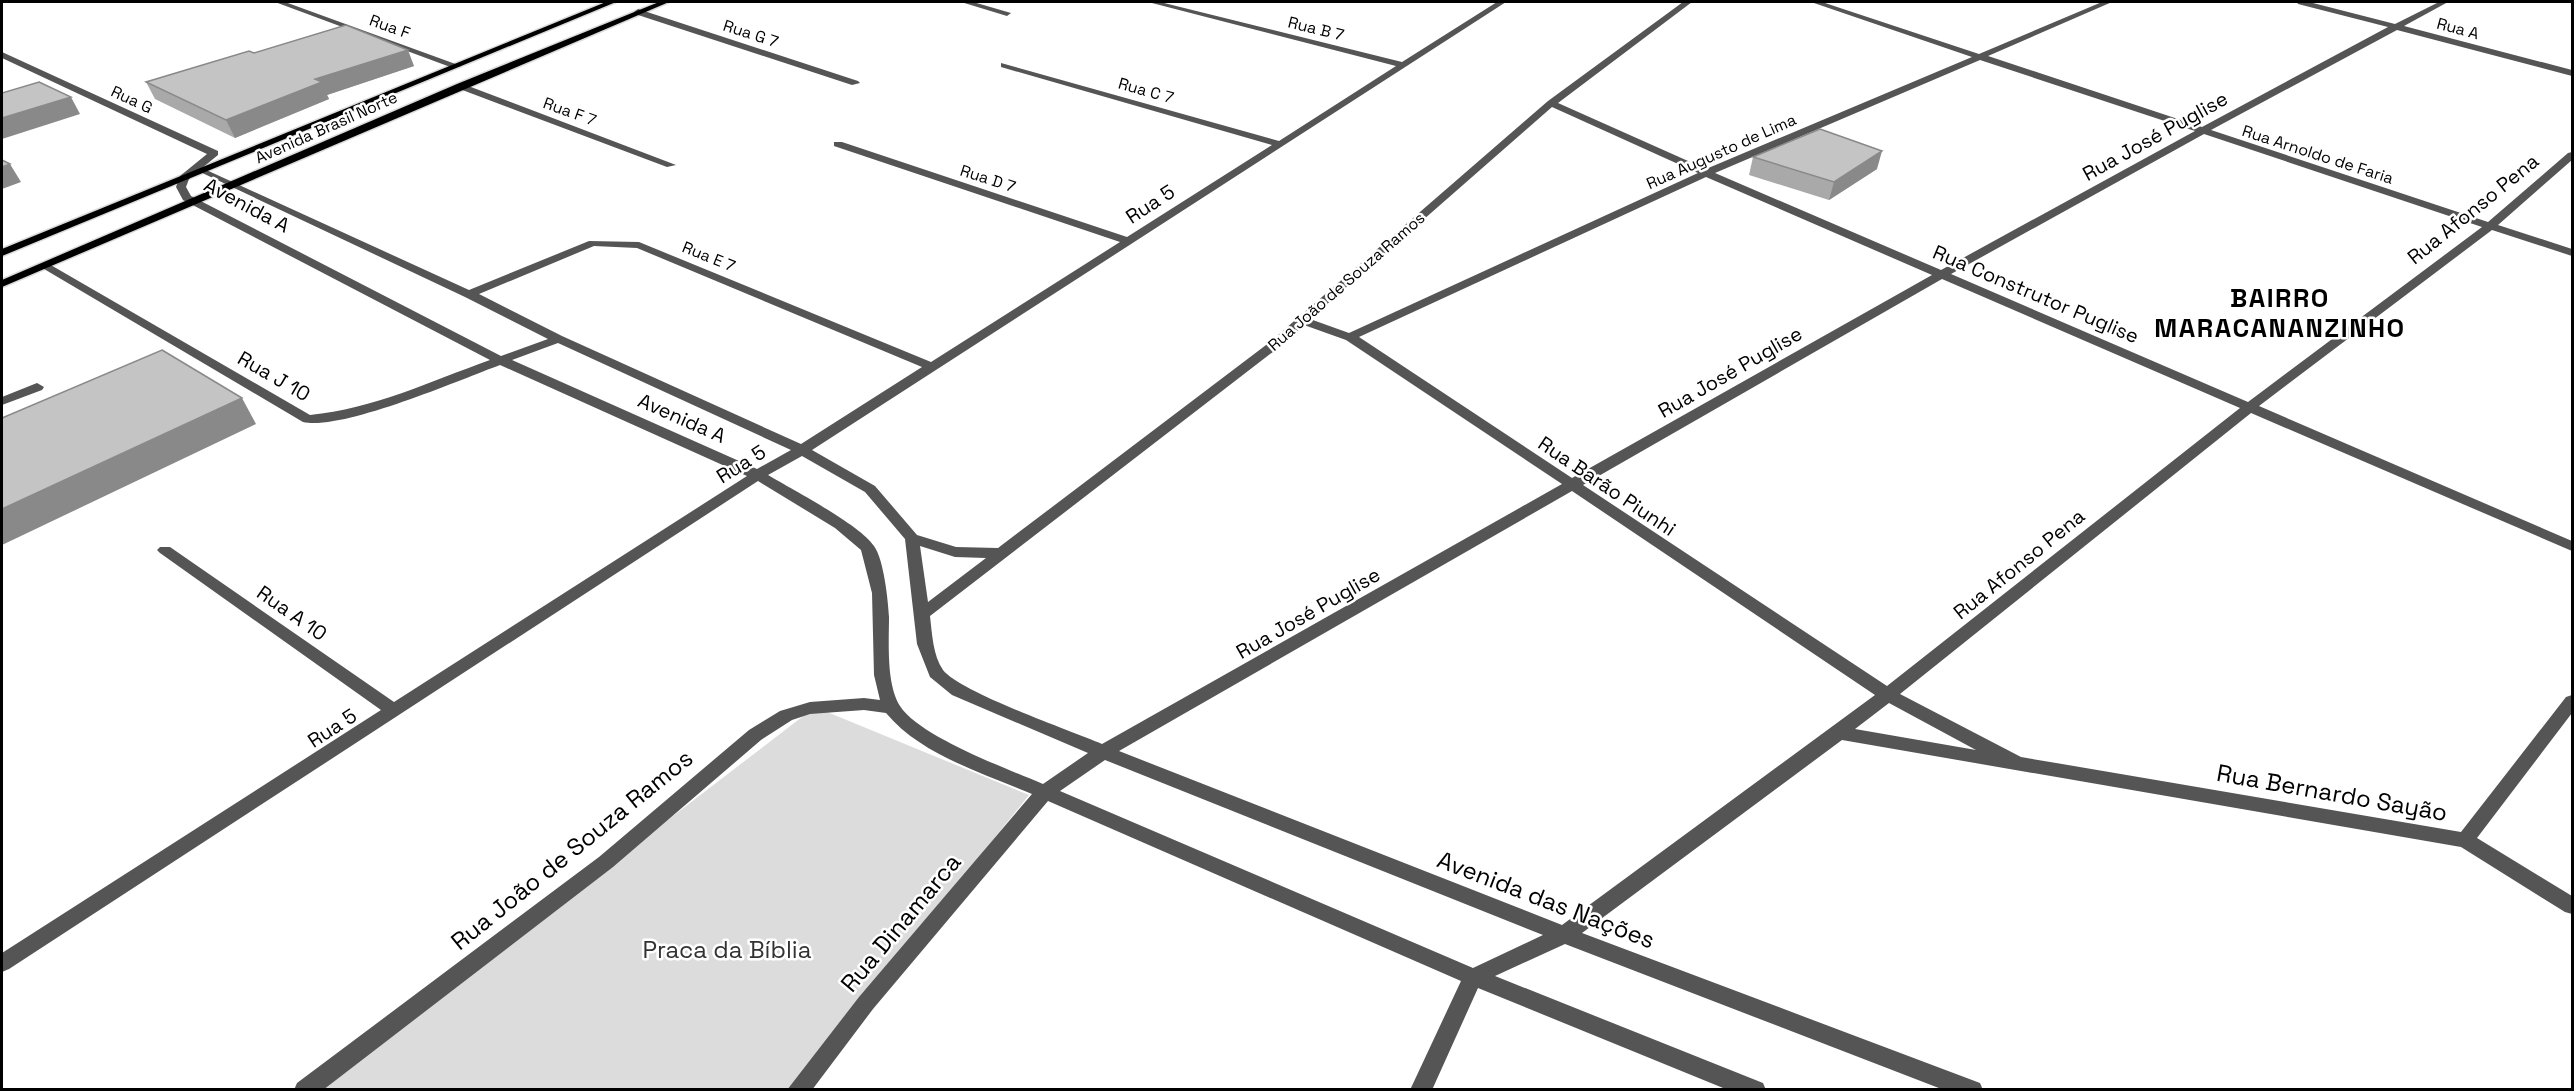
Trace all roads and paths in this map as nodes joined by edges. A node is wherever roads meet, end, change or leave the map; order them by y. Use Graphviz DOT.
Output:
graph roads {
  1 [pos="8,2"];
  2 [pos="279,2"];
  3 [pos="612,2"];
  4 [pos="665,2"];
  5 [pos="965,2"];
  6 [pos="1152,2"];
  7 [pos="1502,2"];
  8 [pos="1688,2"];
  9 [pos="1815,2"];
  10 [pos="2108,2"];
  11 [pos="2301,2"];
  12 [pos="2444,2"];
  13 [pos="2,3"];
  14 [pos="638,12"];
  15 [pos="1007,13"];
  16 [pos="2397,27"];
  17 [pos="2,55"];
  18 [pos="1975,57"];
  19 [pos="1004,65"];
  20 [pos="1403,65"];
  21 [pos="456,66"];
  22 [pos="2572,73"];
  23 [pos="855,83"];
  24 [pos="459,86"];
  25 [pos="1551,103"];
  26 [pos="2202,132"];
  27 [pos="838,144"];
  28 [pos="1280,144"];
  29 [pos="2572,155"];
  30 [pos="671,165"];
  31 [pos="203,171"];
  32 [pos="1706,173"];
  33 [pos="184,178"];
  34 [pos="234,185"];
  35 [pos="194,202"];
  36 [pos="2490,226"];
  37 [pos="1128,241"];
  38 [pos="2,253"];
  39 [pos="2572,253"];
  40 [pos="45,266"];
  41 [pos="1942,274"];
  42 [pos="2,284"];
  43 [pos="469,294"];
  44 [pos="1300,320"];
  45 [pos="1350,337"];
  46 [pos="558,339"];
  47 [pos="500,360"];
  48 [pos="932,367"];
  49 [pos="37,387"];
  50 [pos="2,401"];
  51 [pos="2248,408"];
  52 [pos="802,450"];
  53 [pos="758,475"];
  54 [pos="1570,485"];
  55 [pos="912,538"];
  56 [pos="2572,546"];
  57 [pos="165,550"];
  58 [pos="998,553"];
  59 [pos="922,614"];
  60 [pos="1888,695"];
  61 [pos="2572,701"];
  62 [pos="891,707"];
  63 [pos="395,711"];
  64 [pos="1839,733"];
  65 [pos="1103,752"];
  66 [pos="2018,764"];
  67 [pos="1045,792"];
  68 [pos="2465,840"];
  69 [pos="2572,906"];
  70 [pos="1564,935"];
  71 [pos="2,963"];
  72 [pos="1473,977"];
  73 [pos="305,1089"];
  74 [pos="798,1089"];
  75 [pos="1420,1089"];
  76 [pos="1755,1089"];
  77 [pos="1972,1089"];
  1 -- 13 [label="street"];
  2 -- 21 [label="street, Rua F"];
  3 -- 21 [label="main road, Avenida Brasil Norte"];
  4 -- 14 [label="main road, Avenida Brasil Norte"];
  5 -- 15 [label="street"];
  6 -- 20 [label="street, Rua B 7"];
  7 -- 20 [label="street, Rua 5"];
  8 -- 25 [label="street, Rua João de Souza Ramos"];
  9 -- 18 [label="street, Rua Arnoldo de Faria"];
  10 -- 18 [label="street, Rua Augusto de Lima"];
  11 -- 16 [label="street, Rua A"];
  12 -- 16 [label="street, Rua José Puglise"];
  14 -- 23 [label="street, Rua G 7"];
  14 -- 24 [label="main road, Avenida Brasil Norte"];
  16 -- 22 [label="street, Rua A"];
  16 -- 26 [label="street, Rua José Puglise"];
  17 -- 33 [label="street, Rua G"];
  18 -- 26 [label="street, Rua Arnoldo de Faria"];
  18 -- 32 [label="street, Rua Augusto de Lima"];
  19 -- 28 [label="street, Rua C 7"];
  20 -- 28 [label="street, Rua 5"];
  21 -- 31 [label="main road, Avenida Brasil Norte"];
  24 -- 30 [label="street, Rua F 7"];
  24 -- 34 [label="main road, Avenida Brasil Norte"];
  25 -- 32 [label="street, Rua Construtor Puglise"];
  25 -- 44 [label="street, Rua João de Souza Ramos"];
  26 -- 36 [label="street, Rua Arnoldo de Faria"];
  26 -- 41 [label="street, Rua José Puglise"];
  27 -- 37 [label="street, Rua D 7"];
  28 -- 37 [label="street, Rua 5"];
  29 -- 36 [label="street, Rua Afonso Pena"];
  31 -- 33 [label="main road, Avenida Brasil Norte"];
  31 -- 34 [label="street, Avenida A"];
  32 -- 41 [label="street, Rua Construtor Puglise"];
  32 -- 45 [label="street, Rua Augusto de Lima"];
  33 -- 35 [label="street, Avenida A"];
  33 -- 38 [label="main road, Avenida Brasil Norte"];
  34 -- 35 [label="main road, Avenida Brasil Norte"];
  34 -- 43 [label="street, Avenida A"];
  35 -- 40 [label="main road, Avenida Brasil Norte"];
  35 -- 47 [label="street, Avenida A"];
  36 -- 39 [label="street, Rua Arnoldo de Faria"];
  36 -- 51 [label="street, Rua Afonso Pena"];
  37 -- 48 [label="street, Rua 5"];
  40 -- 42 [label="main road, Avenida Brasil Norte"];
  40 -- 47 [label="street, Rua J 10"];
  41 -- 51 [label="street, Rua Construtor Puglise"];
  41 -- 54 [label="street, Rua José Puglise"];
  43 -- 46 [label="street, Avenida A"];
  43 -- 48 [label="street, Rua E 7"];
  44 -- 45 [label="street, Rua Barão Piunhi"];
  44 -- 58 [label="street, Rua João de Souza Ramos"];
  45 -- 54 [label="street, Rua Barão Piunhi"];
  46 -- 47 [label="street, Rua J 10"];
  46 -- 52 [label="street, Avenida A"];
  47 -- 53 [label="street, Avenida A"];
  48 -- 52 [label="street, Rua 5"];
  49 -- 50 [label="street"];
  51 -- 56 [label="street, Rua Construtor Puglise"];
  51 -- 60 [label="street, Rua Afonso Pena"];
  52 -- 53 [label="street, Rua 5"];
  52 -- 55 [label="street, Avenida A"];
  53 -- 62 [label="street, Avenida A"];
  53 -- 63 [label="street, Rua 5"];
  54 -- 60 [label="street, Rua Barão Piunhi"];
  54 -- 65 [label="street, Rua José Puglise"];
  55 -- 58 [label="street"];
  55 -- 59 [label="street"];
  57 -- 63 [label="street, Rua A 10"];
  58 -- 59 [label="street, Rua João de Souza Ramos"];
  59 -- 65 [label="street"];
  60 -- 64 [label="street, Rua Afonso Pena"];
  60 -- 66 [label="street, Rua Bernardo Sayão"];
  61 -- 68 [label="street, Rua Bernardo Sayão"];
  62 -- 67 [label="street"];
  62 -- 73 [label="street, Rua João de Souza Ramos"];
  63 -- 71 [label="street, Rua 5"];
  64 -- 66 [label="street, Rua Bernardo Sayão"];
  64 -- 70 [label="street, Rua Afonso Pena"];
  65 -- 67 [label="street, Rua José Puglise"];
  65 -- 70 [label="street, Avenida das Nações"];
  66 -- 68 [label="street, Rua Bernardo Sayão"];
  67 -- 72 [label="street"];
  67 -- 74 [label="street, Rua Dinamarca"];
  68 -- 69 [label="street"];
  70 -- 72 [label="street, Rua Afonso Pena"];
  70 -- 77 [label="street, Avenida das Nações"];
  72 -- 75 [label="street"];
  72 -- 76 [label="street"];
}
